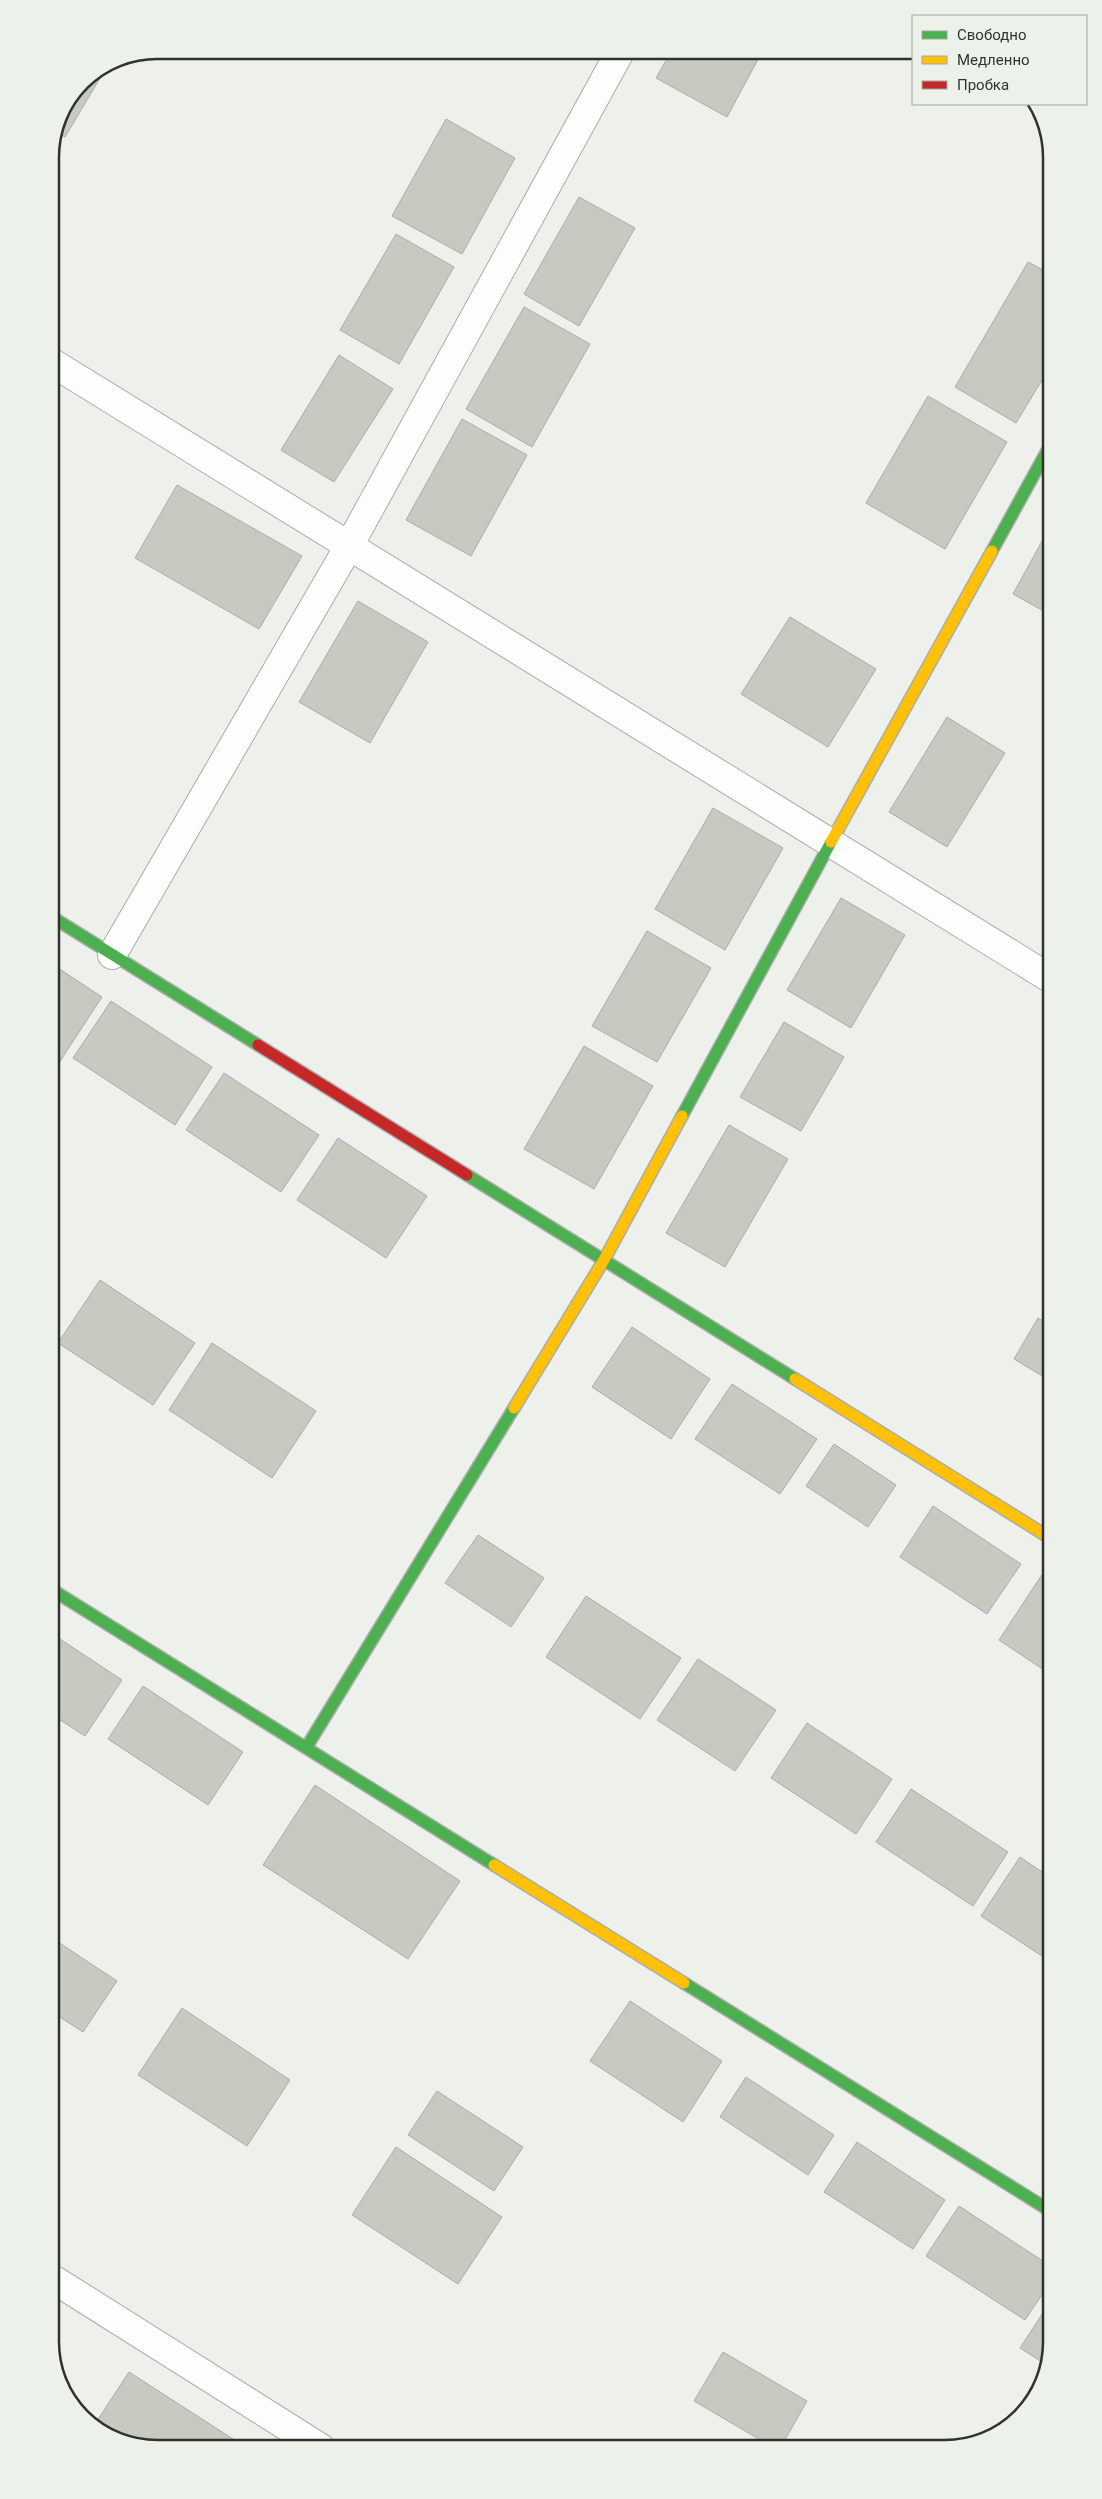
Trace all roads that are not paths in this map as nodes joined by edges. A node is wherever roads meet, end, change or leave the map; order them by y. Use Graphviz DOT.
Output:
graph roads {
  1 [pos="616,59"];
  2 [pos="59,367"];
  3 [pos="1043,458"];
  4 [pos="349,546"];
  5 [pos="831,842"];
  6 [pos="59,921"];
  7 [pos="112,954"];
  8 [pos="1043,974"];
  9 [pos="604,1260"];
  10 [pos="1043,1534"];
  11 [pos="59,1594"];
  12 [pos="306,1748"];
  13 [pos="1043,2206"];
  14 [pos="59,2283"];
  15 [pos="308,2440"];
  1 -- 4 [label="street"];
  2 -- 4 [label="street"];
  3 -- 5 [label="street"];
  4 -- 5 [label="street"];
  4 -- 7 [label="street"];
  5 -- 8 [label="street"];
  5 -- 9 [label="street"];
  6 -- 7 [label="street"];
  7 -- 9 [label="street"];
  9 -- 10 [label="street"];
  9 -- 12 [label="street"];
  11 -- 12 [label="street"];
  12 -- 13 [label="street"];
  14 -- 15 [label="street"];
}
